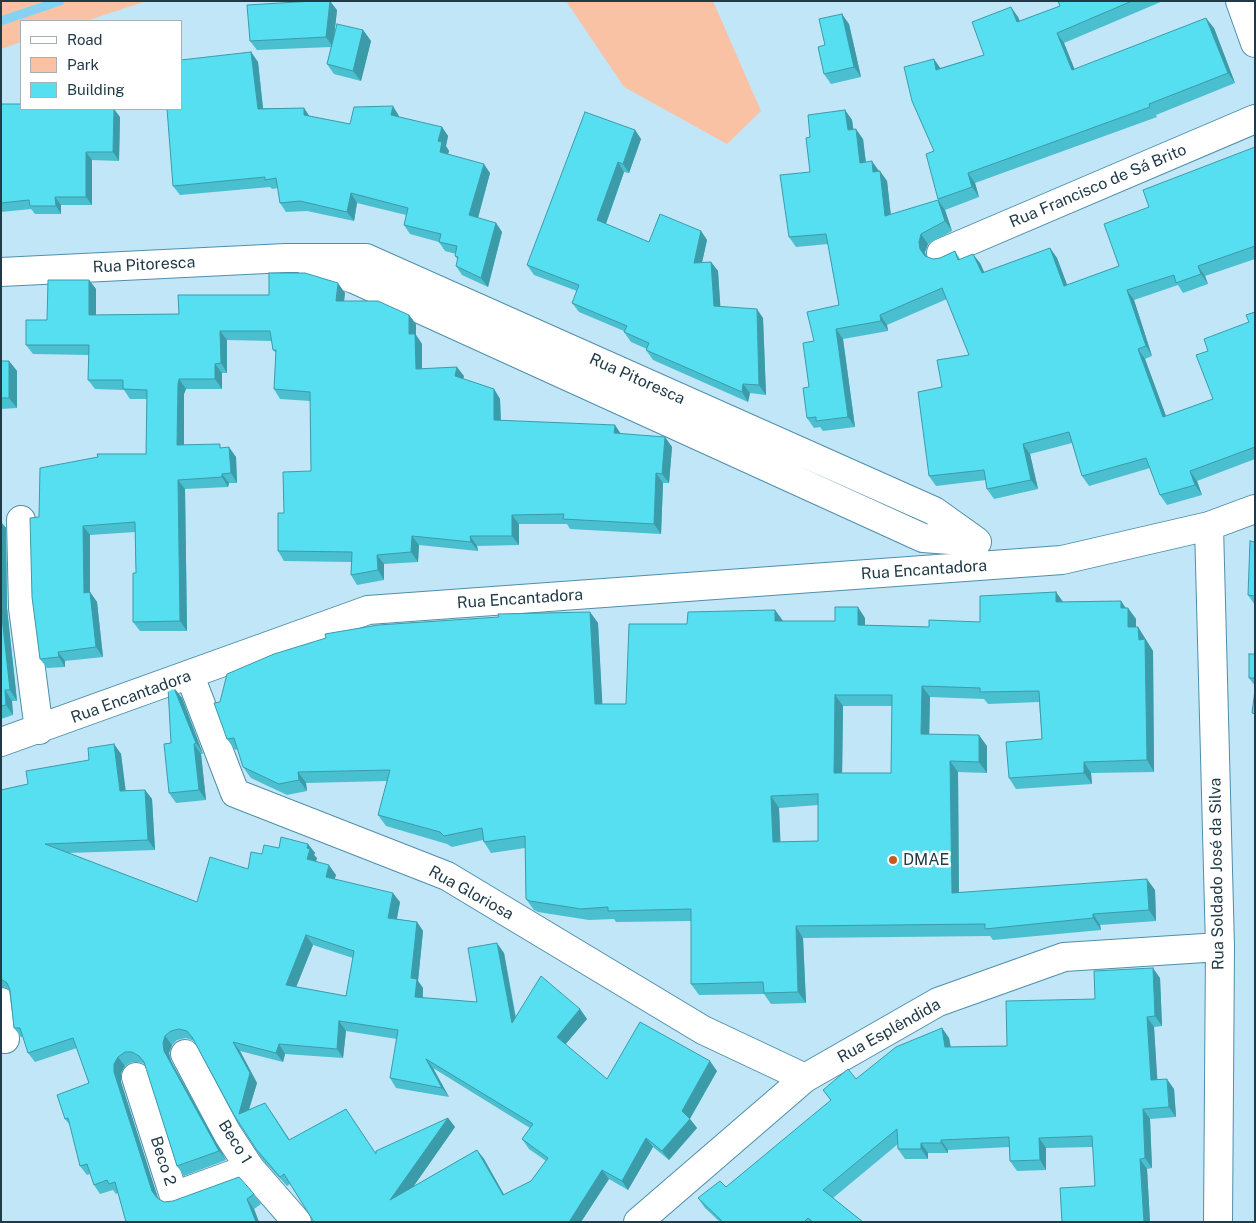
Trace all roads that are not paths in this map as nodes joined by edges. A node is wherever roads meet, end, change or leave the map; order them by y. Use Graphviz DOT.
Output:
graph roads {
  1 [pos="1240,1"];
  2 [pos="1255,43"];
  3 [pos="1255,120"];
  4 [pos="941,253"];
  5 [pos="1,272"];
  6 [pos="1255,509"];
  7 [pos="21,520"];
  8 [pos="1209,526"];
  9 [pos="1062,560"];
  10 [pos="190,676"];
  11 [pos="40,730"];
  12 [pos="1,742"];
  13 [pos="1220,947"];
  14 [pos="1,1002"];
  15 [pos="5,1039"];
  16 [pos="185,1054"];
  17 [pos="136,1077"];
  18 [pos="805,1078"];
  19 [pos="250,1168"];
  20 [pos="297,1222"];
  21 [pos="638,1222"];
  22 [pos="1218,1222"];
  1 -- 2 [label="street"];
  3 -- 4 [label="street, Rua Francisco de Sá Brito"];
  5 -- 9 [label="street, Rua Pitoresca"];
  6 -- 8 [label="street, Rua Encantadora"];
  7 -- 11 [label="street"];
  8 -- 9 [label="street, Rua Encantadora"];
  8 -- 13 [label="street, Rua Soldado José da Silva"];
  9 -- 10 [label="street, Rua Encantadora"];
  10 -- 11 [label="street, Rua Encantadora"];
  10 -- 18 [label="street, Rua Gloriosa"];
  11 -- 12 [label="street, Rua Encantadora"];
  13 -- 18 [label="street, Rua Esplêndida"];
  13 -- 22 [label="street, Rua Soldado José da Silva"];
  14 -- 15 [label="street"];
  16 -- 19 [label="street, Beco 1"];
  17 -- 19 [label="street, Beco 2"];
  18 -- 21 [label="street, Rua Esplêndida"];
  19 -- 20 [label="street, Beco 1"];
}
